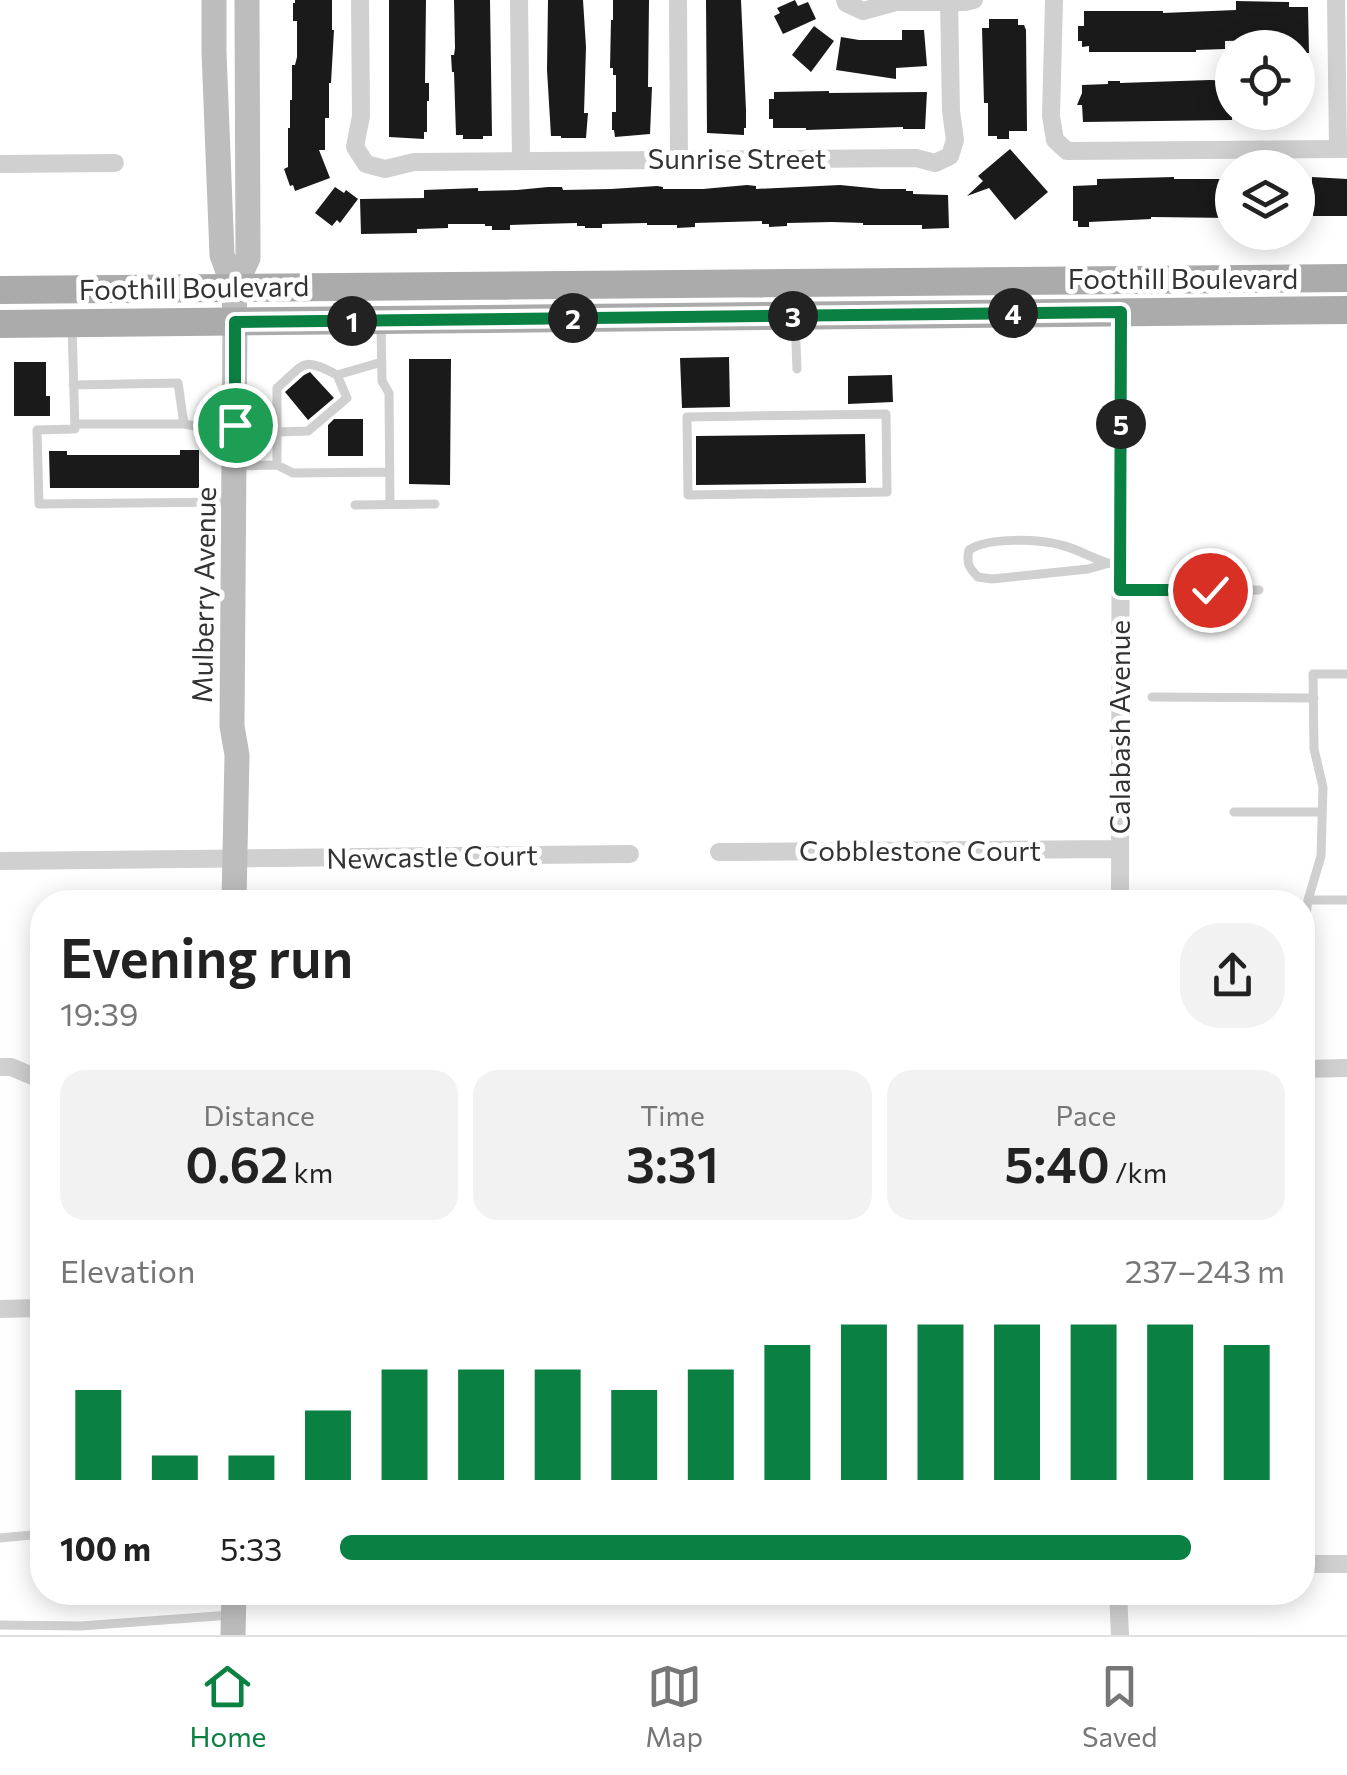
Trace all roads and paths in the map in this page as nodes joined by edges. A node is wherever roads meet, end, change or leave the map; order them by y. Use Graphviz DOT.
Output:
graph roads {
  1 [pos="214,0"];
  2 [pos="247,0"];
  3 [pos="360,0"];
  4 [pos="519,0"];
  5 [pos="678,0"];
  6 [pos="846,0"];
  7 [pos="974,0"];
  8 [pos="1054,0"];
  9 [pos="1336,0"];
  10 [pos="948,1"];
  11 [pos="1343,149"];
  12 [pos="679,159"];
  13 [pos="521,161"];
  14 [pos="115,163"];
  15 [pos="0,164"];
  16 [pos="1347,278"];
  17 [pos="234,288"];
  18 [pos="0,290"];
  19 [pos="1347,310"];
  20 [pos="1121,312"];
  21 [pos="795,316"];
  22 [pos="380,320"];
  23 [pos="235,322"];
  24 [pos="72,323"];
  25 [pos="0,324"];
  26 [pos="382,362"];
  27 [pos="797,369"];
  28 [pos="338,375"];
  29 [pos="73,385"];
  30 [pos="752,416"];
  31 [pos="74,424"];
  32 [pos="184,424"];
  33 [pos="235,425"];
  34 [pos="276,432"];
  35 [pos="277,465"];
  36 [pos="235,466"];
  37 [pos="390,472"];
  38 [pos="236,502"];
  39 [pos="390,504"];
  40 [pos="435,504"];
  41 [pos="355,505"];
  42 [pos="1113,565"];
  43 [pos="1120,590"];
  44 [pos="1259,590"];
  45 [pos="1347,674"];
  46 [pos="1152,697"];
  47 [pos="1314,698"];
  48 [pos="1234,812"];
  49 [pos="1322,812"];
  50 [pos="1120,849"];
  51 [pos="719,852"];
  52 [pos="630,854"];
  53 [pos="234,859"];
  54 [pos="0,861"];
  55 [pos="234,890"];
  56 [pos="1120,890"];
  57 [pos="1311,890"];
  58 [pos="1315,900"];
  59 [pos="1347,900"];
  60 [pos="0,1067"];
  61 [pos="1315,1068"];
  62 [pos="1347,1068"];
  63 [pos="30,1075"];
  64 [pos="0,1308"];
  65 [pos="30,1308"];
  66 [pos="30,1535"];
  67 [pos="0,1538"];
  68 [pos="1315,1564"];
  69 [pos="1347,1564"];
  70 [pos="1119,1605"];
  71 [pos="233,1614"];
  72 [pos="0,1625"];
  73 [pos="1120,1635"];
  1 -- 17 [label="street, Mulberry Avenue"];
  2 -- 17 [label="street, Mulberry Avenue"];
  3 -- 13 [label="street, Sunrise Street"];
  4 -- 13 [label="street"];
  5 -- 12 [label="street"];
  6 -- 10 [label="street"];
  7 -- 10 [label="street"];
  8 -- 11 [label="street"];
  9 -- 11 [label="street"];
  10 -- 12 [label="street, Sunrise Street"];
  12 -- 13 [label="street, Sunrise Street"];
  14 -- 15 [label="street"];
  16 -- 17 [label="main road, Foothill Boulevard"];
  17 -- 18 [label="main road, Foothill Boulevard"];
  17 -- 23 [label="street, Mulberry Avenue"];
  19 -- 20 [label="main road, Foothill Boulevard"];
  20 -- 21 [label="main road, Foothill Boulevard"];
  20 -- 42 [label="street, Calabash Avenue"];
  21 -- 22 [label="main road, Foothill Boulevard"];
  21 -- 27 [label="lane"];
  22 -- 23 [label="main road, Foothill Boulevard"];
  22 -- 26 [label="lane"];
  23 -- 24 [label="main road, Foothill Boulevard"];
  23 -- 33 [label="street, Mulberry Avenue"];
  24 -- 25 [label="main road, Foothill Boulevard"];
  24 -- 29 [label="lane"];
  26 -- 28 [label="lane"];
  26 -- 37 [label="lane"];
  28 -- 34 [label="lane"];
  28 -- 34 [label="lane"];
  29 -- 31 [label="lane"];
  29 -- 32 [label="lane"];
  30 -- 30 [label="lane"];
  31 -- 32 [label="lane"];
  31 -- 38 [label="lane"];
  32 -- 33 [label="lane"];
  33 -- 36 [label="street, Mulberry Avenue"];
  34 -- 35 [label="lane"];
  35 -- 36 [label="lane"];
  35 -- 37 [label="lane"];
  36 -- 38 [label="street, Mulberry Avenue"];
  37 -- 39 [label="lane"];
  38 -- 53 [label="street, Mulberry Avenue"];
  39 -- 40 [label="lane"];
  39 -- 41 [label="lane"];
  42 -- 42 [label="lane"];
  42 -- 43 [label="street, Calabash Avenue"];
  43 -- 44 [label="lane"];
  43 -- 50 [label="street, Calabash Avenue"];
  45 -- 47 [label="lane"];
  46 -- 47 [label="lane"];
  47 -- 49 [label="lane"];
  48 -- 49 [label="lane"];
  49 -- 57 [label="lane"];
  50 -- 51 [label="street, Cobblestone Court"];
  50 -- 56 [label="street, Calabash Avenue"];
  52 -- 53 [label="street, Newcastle Court"];
  53 -- 54 [label="street, Newcastle Court"];
  53 -- 55 [label="street, Mulberry Avenue"];
  58 -- 59 [label="lane"];
  60 -- 63 [label="street"];
  61 -- 62 [label="street"];
  64 -- 65 [label="street"];
  66 -- 67 [label="lane"];
  68 -- 69 [label="street"];
  70 -- 73 [label="street"];
  71 -- 72 [label="lane"];
}
